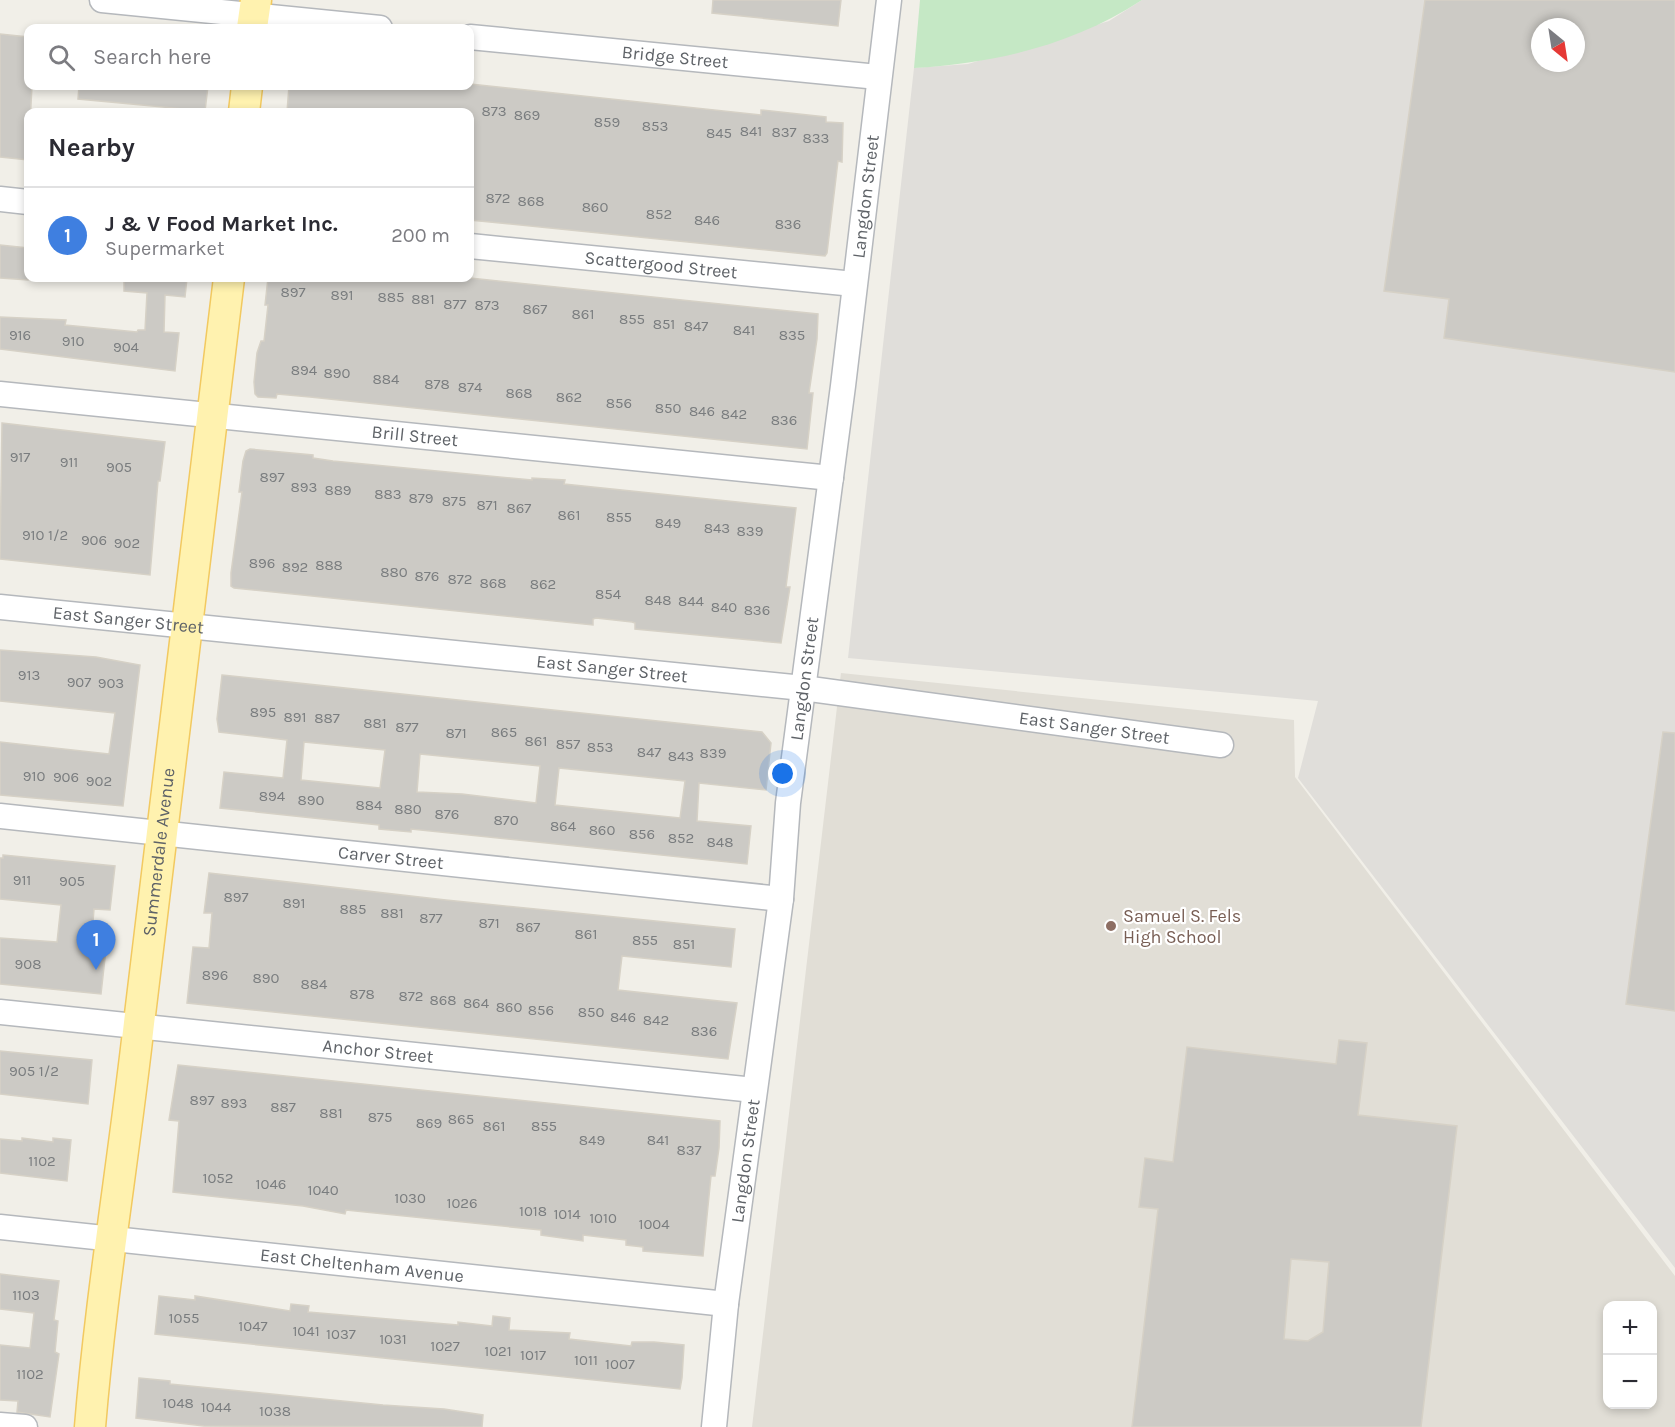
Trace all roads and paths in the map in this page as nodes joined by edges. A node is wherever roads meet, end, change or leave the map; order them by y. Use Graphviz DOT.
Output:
graph roads {
  1 [pos="102,0"];
  2 [pos="889,0"];
  3 [pos="254,15"];
  4 [pos="341,24"];
  5 [pos="474,37"];
  6 [pos="878,76"];
  7 [pos="247,90"];
  8 [pos="244,108"];
  9 [pos="0,199"];
  10 [pos="24,202"];
  11 [pos="474,246"];
  12 [pos="229,282"];
  13 [pos="854,284"];
  14 [pos="0,394"];
  15 [pos="213,415"];
  16 [pos="831,478"];
  17 [pos="0,607"];
  18 [pos="184,625"];
  19 [pos="803,688"];
  20 [pos="1221,745"];
  21 [pos="0,816"];
  22 [pos="162,832"];
  23 [pos="780,899"];
  24 [pos="0,1012"];
  25 [pos="139,1025"];
  26 [pos="754,1090"];
  27 [pos="0,1227"];
  28 [pos="110,1238"];
  29 [pos="726,1304"];
  30 [pos="0,1425"];
  31 [pos="25,1427"];
  32 [pos="90,1427"];
  33 [pos="714,1427"];
  1 -- 3 [label="street"];
  2 -- 6 [label="street, Langdon Street"];
  3 -- 4 [label="street"];
  5 -- 6 [label="street, Bridge Street"];
  6 -- 13 [label="street, Langdon Street"];
  7 -- 8 [label="main road"];
  9 -- 10 [label="street"];
  11 -- 13 [label="street, Scattergood Street"];
  12 -- 15 [label="main road, Summerdale Avenue"];
  13 -- 16 [label="street, Langdon Street"];
  14 -- 15 [label="street, Brill Street"];
  15 -- 16 [label="street, Brill Street"];
  15 -- 18 [label="main road, Summerdale Avenue"];
  16 -- 19 [label="street, Langdon Street"];
  17 -- 18 [label="street, East Sanger Street"];
  18 -- 19 [label="street, East Sanger Street"];
  18 -- 22 [label="main road, Summerdale Avenue"];
  19 -- 20 [label="street, East Sanger Street"];
  19 -- 23 [label="street, Langdon Street"];
  21 -- 22 [label="street, Carver Street"];
  22 -- 23 [label="street, Carver Street"];
  22 -- 25 [label="main road, Summerdale Avenue"];
  23 -- 26 [label="street, Langdon Street"];
  24 -- 25 [label="street, Anchor Street"];
  25 -- 26 [label="street, Anchor Street"];
  25 -- 28 [label="main road, Summerdale Avenue"];
  26 -- 29 [label="street, Langdon Street"];
  27 -- 28 [label="street, East Cheltenham Avenue"];
  28 -- 29 [label="street, East Cheltenham Avenue"];
  28 -- 32 [label="main road, Summerdale Avenue"];
  29 -- 33 [label="street, Langdon Street"];
  30 -- 31 [label="street"];
}
